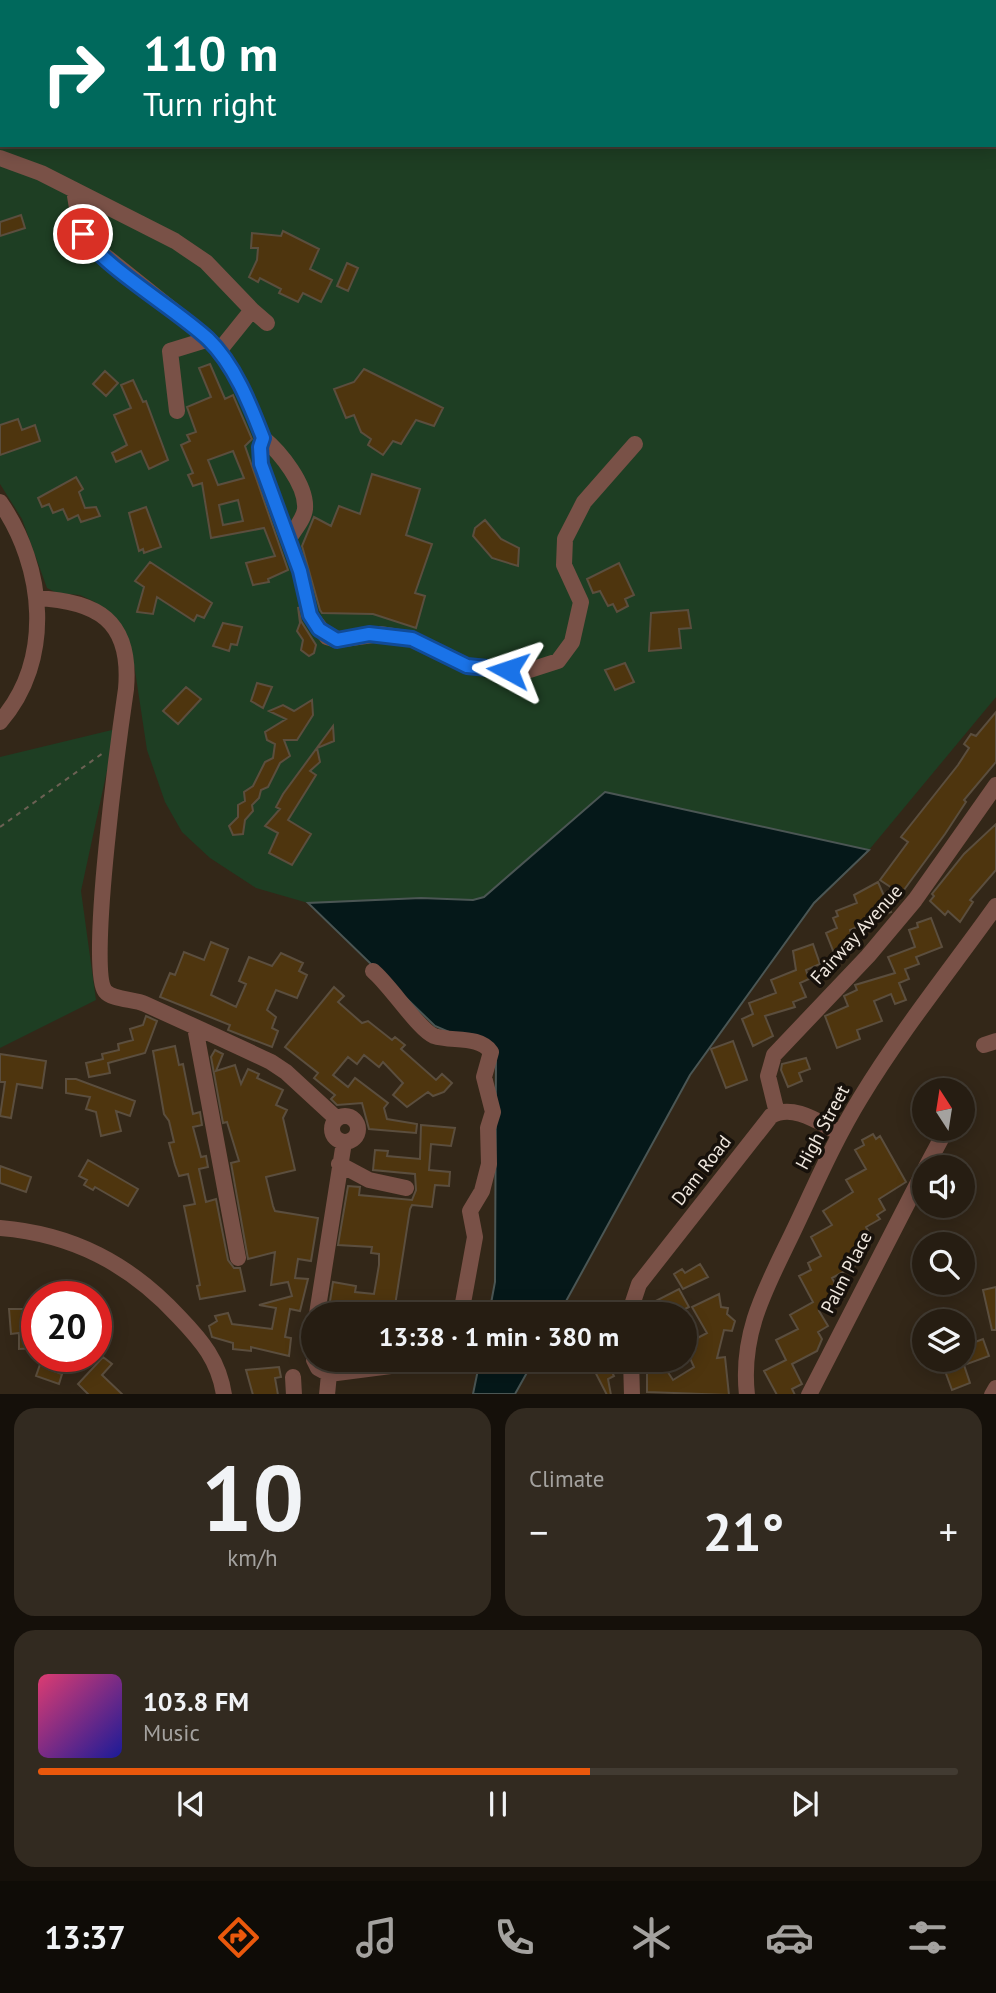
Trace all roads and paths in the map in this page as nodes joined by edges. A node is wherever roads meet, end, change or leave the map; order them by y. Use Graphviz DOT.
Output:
graph roads {
  1 [pos="0,158"];
  2 [pos="85,192"];
  3 [pos="253,310"];
  4 [pos="267,323"];
  5 [pos="214,345"];
  6 [pos="177,411"];
  7 [pos="263,438"];
  8 [pos="635,444"];
  9 [pos="0,502"];
  10 [pos="289,539"];
  11 [pos="36,598"];
  12 [pos="0,722"];
  13 [pos="118,742"];
  14 [pos="996,785"];
  15 [pos="0,827"];
  16 [pos="996,906"];
  17 [pos="373,971"];
  18 [pos="195,1027"];
  19 [pos="777,1113"];
  20 [pos="840,1133"];
  21 [pos="340,1164"];
  22 [pos="406,1188"];
  23 [pos="912,1194"];
  24 [pos="0,1228"];
  25 [pos="238,1258"];
  26 [pos="319,1302"];
  27 [pos="463,1302"];
  28 [pos="633,1302"];
  29 [pos="325,1372"];
  30 [pos="344,1372"];
  31 [pos="631,1372"];
  32 [pos="328,1374"];
  33 [pos="293,1377"];
  34 [pos="223,1389"];
  35 [pos="294,1394"];
  36 [pos="327,1394"];
  37 [pos="632,1394"];
  38 [pos="747,1394"];
  39 [pos="810,1394"];
  1 -- 2 [label="street"];
  2 -- 3 [label="street"];
  2 -- 5 [label="street"];
  3 -- 4 [label="street"];
  3 -- 5 [label="street"];
  5 -- 6 [label="street"];
  5 -- 7 [label="street"];
  7 -- 10 [label="street"];
  7 -- 10 [label="street"];
  8 -- 10 [label="street"];
  9 -- 11 [label="street"];
  11 -- 12 [label="street"];
  11 -- 13 [label="street"];
  13 -- 15 [label="path"];
  13 -- 18 [label="street"];
  14 -- 19 [label="street, Fairway Avenue"];
  16 -- 20 [label="street, High Street"];
  17 -- 27 [label="street"];
  18 -- 21 [label="street"];
  18 -- 25 [label="street"];
  19 -- 20 [label="street"];
  19 -- 28 [label="street, Dam Road"];
  20 -- 38 [label="street, High Street"];
  21 -- 22 [label="street"];
  21 -- 26 [label="street"];
  23 -- 39 [label="street, Palm Place"];
  24 -- 34 [label="street"];
  29 -- 32 [label="street"];
  30 -- 32 [label="street"];
  31 -- 37 [label="street"];
  32 -- 36 [label="street"];
  33 -- 35 [label="street"];
}
